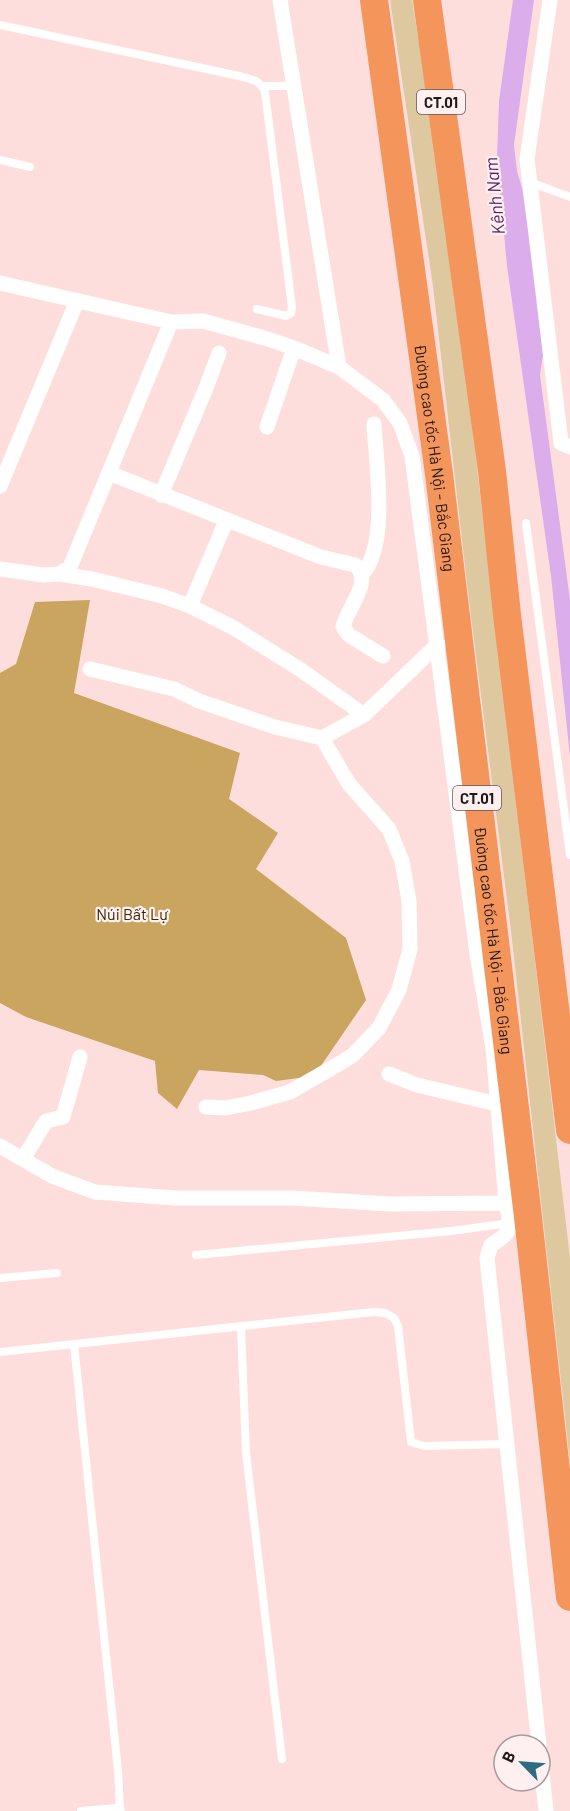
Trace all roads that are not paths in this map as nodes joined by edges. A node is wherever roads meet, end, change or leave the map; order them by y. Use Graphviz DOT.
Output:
graph roads {
  1 [pos="280,0"];
  2 [pos="374,0"];
  3 [pos="427,0"];
  4 [pos="439,0"];
  5 [pos="550,0"];
  6 [pos="0,26"];
  7 [pos="262,86"];
  8 [pos="294,86"];
  9 [pos="0,160"];
  10 [pos="30,167"];
  11 [pos="530,182"];
  12 [pos="570,196"];
  13 [pos="455,203"];
  14 [pos="0,283"];
  15 [pos="77,301"];
  16 [pos="257,309"];
  17 [pos="171,322"];
  18 [pos="294,348"];
  19 [pos="219,353"];
  20 [pos="339,367"];
  21 [pos="374,424"];
  22 [pos="267,427"];
  23 [pos="570,447"];
  24 [pos="109,473"];
  25 [pos="0,486"];
  26 [pos="161,495"];
  27 [pos="226,521"];
  28 [pos="526,523"];
  29 [pos="0,569"];
  30 [pos="59,574"];
  31 [pos="362,574"];
  32 [pos="190,606"];
  33 [pos="438,644"];
  34 [pos="383,656"];
  35 [pos="90,669"];
  36 [pos="364,715"];
  37 [pos="322,738"];
  38 [pos="570,855"];
  39 [pos="80,1057"];
  40 [pos="389,1074"];
  41 [pos="498,1104"];
  42 [pos="206,1107"];
  43 [pos="570,1130"];
  44 [pos="0,1146"];
  45 [pos="23,1159"];
  46 [pos="506,1203"];
  47 [pos="510,1223"];
  48 [pos="196,1255"];
  49 [pos="57,1273"];
  50 [pos="0,1278"];
  51 [pos="241,1326"];
  52 [pos="74,1344"];
  53 [pos="0,1352"];
  54 [pos="507,1444"];
  55 [pos="570,1597"];
  56 [pos="538,1733"];
  57 [pos="282,1759"];
  58 [pos="544,1793"];
  59 [pos="121,1810"];
  60 [pos="81,1811"];
  61 [pos="546,1811"];
  1 -- 8 [label="street"];
  2 -- 55 [label="highway, Đường cao tốc Hà Nội - Bắc Giang / CT.01"];
  3 -- 13 [label="highway, CT.01"];
  4 -- 13 [label="highway"];
  5 -- 11 [label="street"];
  6 -- 7 [label="lane"];
  7 -- 8 [label="lane"];
  7 -- 16 [label="lane"];
  8 -- 20 [label="street"];
  9 -- 10 [label="lane"];
  11 -- 12 [label="lane"];
  11 -- 23 [label="street"];
  13 -- 43 [label="highway, CT.01"];
  14 -- 15 [label="street"];
  15 -- 17 [label="street"];
  15 -- 25 [label="street"];
  17 -- 18 [label="street"];
  17 -- 24 [label="street"];
  18 -- 20 [label="street"];
  18 -- 22 [label="street"];
  19 -- 26 [label="street"];
  20 -- 33 [label="street"];
  21 -- 31 [label="street"];
  24 -- 26 [label="street"];
  24 -- 30 [label="street"];
  26 -- 27 [label="street"];
  27 -- 31 [label="street"];
  27 -- 32 [label="street"];
  28 -- 38 [label="lane"];
  29 -- 30 [label="street"];
  30 -- 32 [label="street"];
  31 -- 34 [label="street"];
  32 -- 36 [label="street"];
  33 -- 36 [label="street"];
  33 -- 41 [label="street"];
  35 -- 37 [label="street"];
  36 -- 37 [label="street"];
  37 -- 42 [label="street"];
  39 -- 45 [label="street"];
  40 -- 41 [label="street"];
  41 -- 46 [label="street"];
  44 -- 45 [label="street"];
  45 -- 46 [label="street"];
  46 -- 47 [label="street"];
  47 -- 48 [label="lane"];
  47 -- 54 [label="street"];
  49 -- 50 [label="lane"];
  51 -- 52 [label="lane"];
  51 -- 54 [label="lane"];
  51 -- 57 [label="lane"];
  52 -- 53 [label="lane"];
  52 -- 59 [label="lane"];
  54 -- 56 [label="street"];
  58 -- 61 [label="street"];
  59 -- 60 [label="lane"];
}
